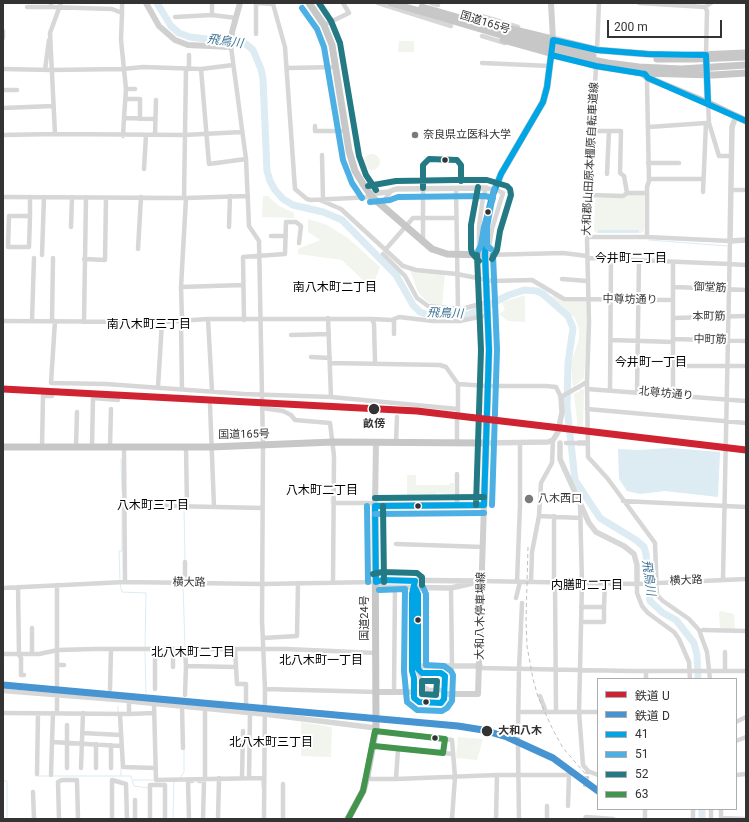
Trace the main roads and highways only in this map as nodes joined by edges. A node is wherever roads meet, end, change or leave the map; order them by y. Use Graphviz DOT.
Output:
graph roads {
  1 [pos="146,3"];
  2 [pos="240,3"];
  3 [pos="310,3"];
  4 [pos="391,3"];
  5 [pos="409,3"];
  6 [pos="551,3"];
  7 [pos="418,8"];
  8 [pos="553,48"];
  9 [pos="597,50"];
  10 [pos="746,53"];
  11 [pos="706,55"];
  12 [pos="746,57"];
  13 [pos="746,61"];
  14 [pos="746,65"];
  15 [pos="596,66"];
  16 [pos="746,70"];
  17 [pos="642,73"];
  18 [pos="746,73"];
  19 [pos="706,74"];
  20 [pos="708,103"];
  21 [pos="746,121"];
  22 [pos="484,255"];
  23 [pos="376,442"];
  24 [pos="486,443"];
  25 [pos="3,447"];
  26 [pos="375,504"];
  27 [pos="484,504"];
  28 [pos="377,692"];
  29 [pos="409,692"];
  30 [pos="445,694"];
  31 [pos="348,819"];
  1 -- 2 [label="main road"];
  3 -- 22 [label="highway"];
  4 -- 7 [label="highway, 国道165号"];
  5 -- 7 [label="highway, 国道165号"];
  6 -- 8 [label="main road"];
  7 -- 8 [label="highway, bridge"];
  7 -- 8 [label="highway, 国道165号, bridge"];
  7 -- 8 [label="highway, 国道165号, bridge"];
  8 -- 9 [label="highway"];
  8 -- 13 [label="highway, bridge"];
  8 -- 14 [label="highway, bridge"];
  8 -- 15 [label="highway"];
  8 -- 22 [label="highway"];
  9 -- 11 [label="highway"];
  9 -- 12 [label="highway, bridge"];
  9 -- 15 [label="highway"];
  10 -- 11 [label="highway"];
  11 -- 19 [label="highway"];
  15 -- 17 [label="highway"];
  16 -- 19 [label="highway"];
  17 -- 19 [label="highway"];
  17 -- 20 [label="highway"];
  18 -- 19 [label="highway"];
  19 -- 20 [label="highway"];
  20 -- 21 [label="highway"];
  22 -- 24 [label="highway"];
  23 -- 24 [label="highway, 国道165号"];
  23 -- 25 [label="highway, 国道165号"];
  23 -- 26 [label="main road"];
  24 -- 27 [label="highway"];
  26 -- 27 [label="highway"];
  26 -- 28 [label="highway, 国道24号"];
  27 -- 30 [label="main road, 大和八木停車場線"];
  28 -- 29 [label="main road"];
  28 -- 31 [label="highway, 国道24号"];
}
